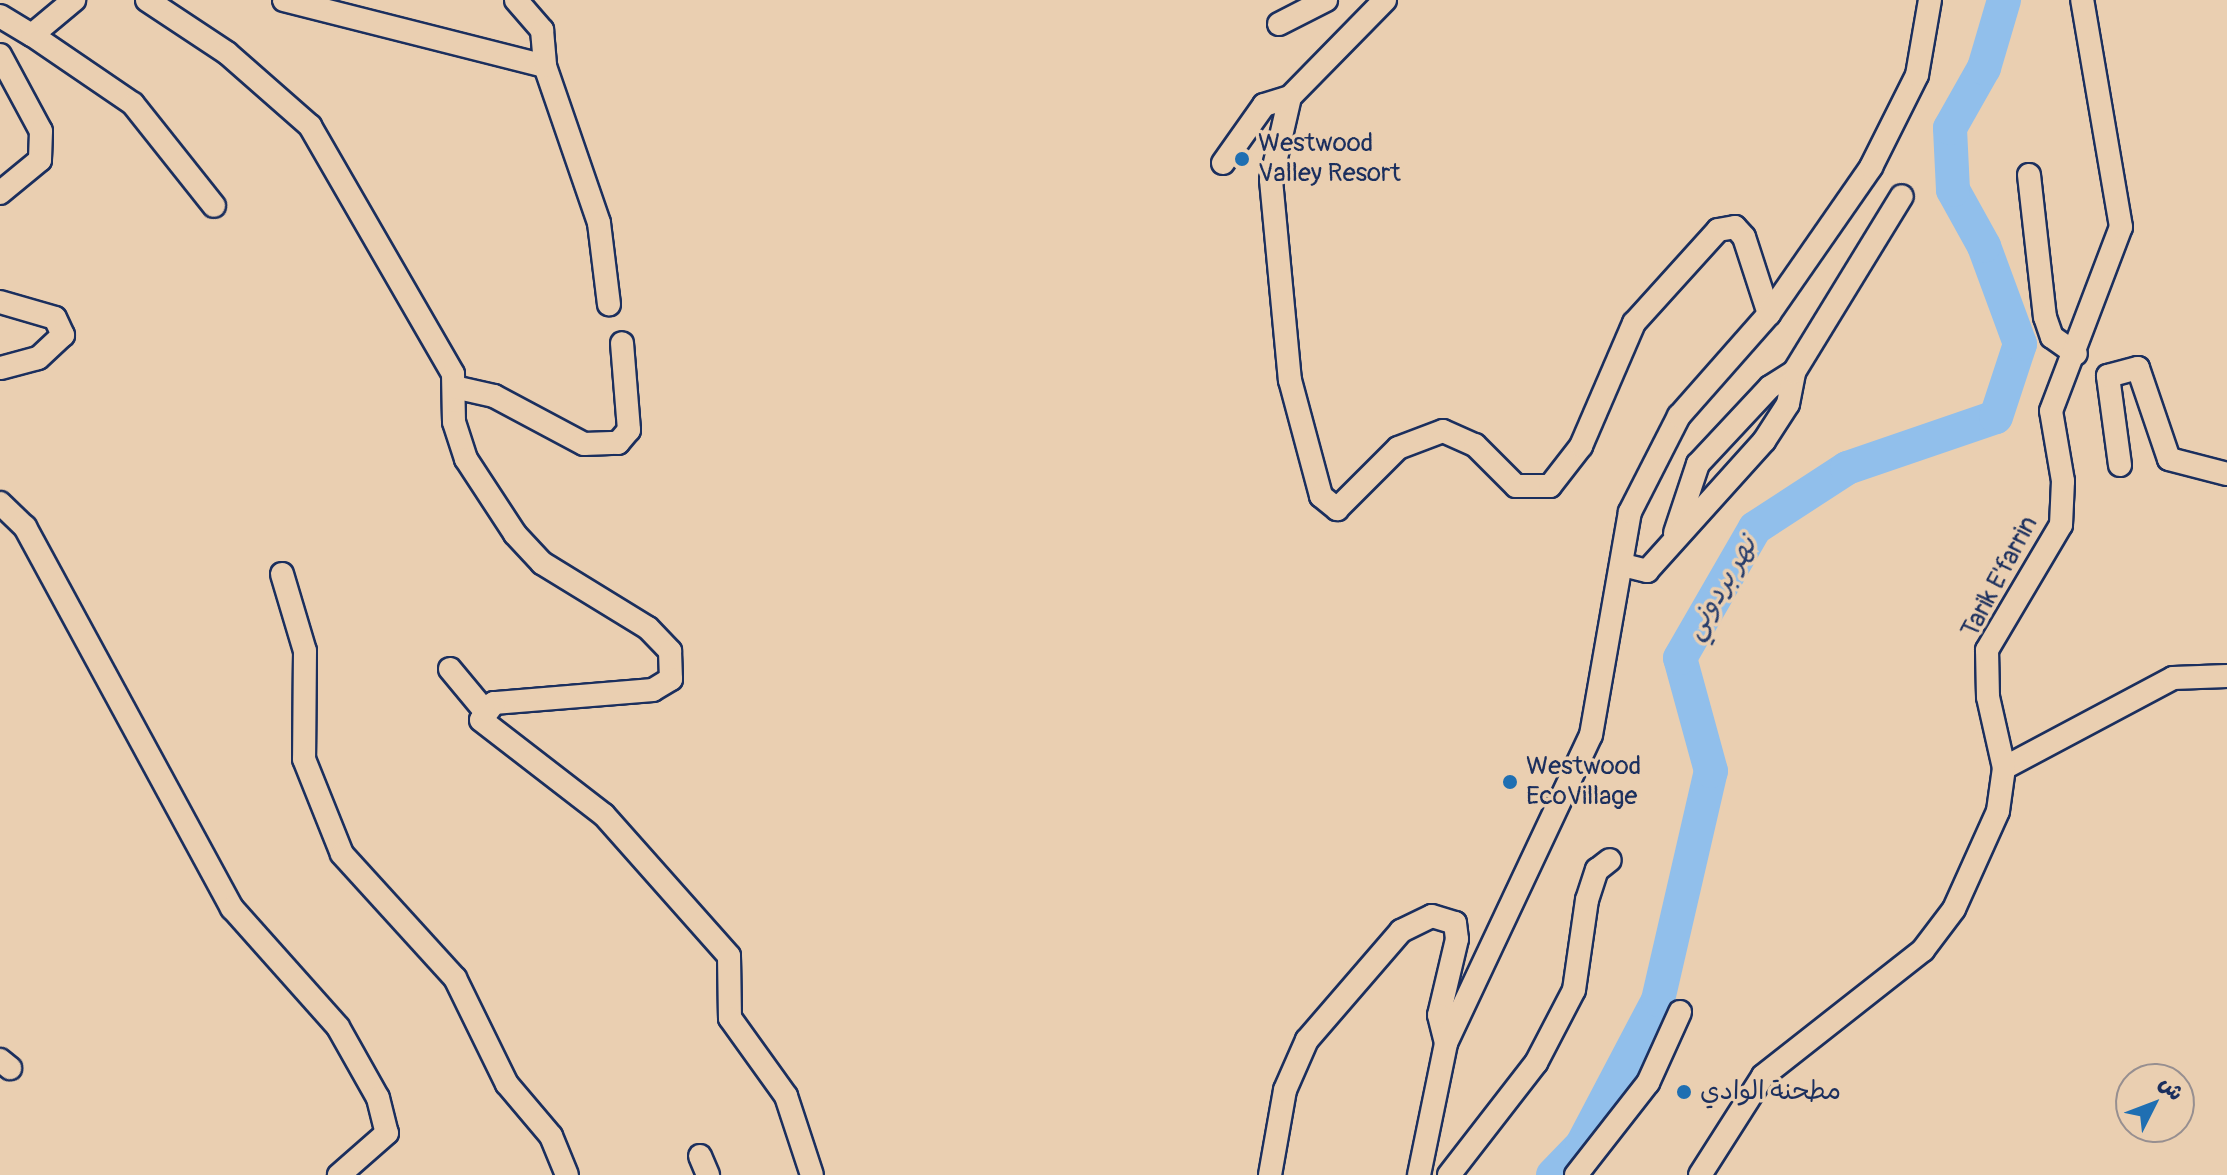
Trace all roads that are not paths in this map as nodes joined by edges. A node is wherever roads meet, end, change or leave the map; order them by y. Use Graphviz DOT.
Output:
graph roads {
  1 [pos="74,0"];
  2 [pos="147,0"];
  3 [pos="284,0"];
  4 [pos="516,0"];
  5 [pos="1326,0"];
  6 [pos="1385,0"];
  7 [pos="1930,0"];
  8 [pos="2082,0"];
  9 [pos="0,16"];
  10 [pos="1279,24"];
  11 [pos="32,35"];
  12 [pos="0,55"];
  13 [pos="545,66"];
  14 [pos="1290,97"];
  15 [pos="1223,163"];
  16 [pos="2029,175"];
  17 [pos="0,193"];
  18 [pos="1902,196"];
  19 [pos="214,206"];
  20 [pos="0,302"];
  21 [pos="609,304"];
  22 [pos="1769,314"];
  23 [pos="622,343"];
  24 [pos="2076,354"];
  25 [pos="0,368"];
  26 [pos="1794,372"];
  27 [pos="454,387"];
  28 [pos="2120,465"];
  29 [pos="2227,474"];
  30 [pos="0,503"];
  31 [pos="1673,539"];
  32 [pos="1623,565"];
  33 [pos="282,574"];
  34 [pos="450,669"];
  35 [pos="2227,676"];
  36 [pos="484,710"];
  37 [pos="2004,768"];
  38 [pos="1610,860"];
  39 [pos="1680,1012"];
  40 [pos="1446,1043"];
  41 [pos="339,1175"];
  42 [pos="567,1175"];
  43 [pos="812,1175"];
  44 [pos="1270,1175"];
  45 [pos="1419,1175"];
  46 [pos="1449,1175"];
  47 [pos="1576,1175"];
  48 [pos="1700,1175"];
  1 -- 11 [label="street"];
  2 -- 27 [label="street"];
  3 -- 13 [label="street"];
  4 -- 13 [label="street"];
  5 -- 10 [label="street"];
  6 -- 14 [label="street"];
  7 -- 22 [label="street"];
  8 -- 24 [label="street, Tarik E'farrin"];
  9 -- 11 [label="street"];
  11 -- 19 [label="street"];
  12 -- 17 [label="street"];
  13 -- 21 [label="street"];
  14 -- 15 [label="street"];
  14 -- 22 [label="street"];
  16 -- 24 [label="street"];
  18 -- 26 [label="street"];
  20 -- 25 [label="street"];
  22 -- 32 [label="street"];
  23 -- 27 [label="street"];
  24 -- 37 [label="street, Tarik E'farrin"];
  26 -- 31 [label="street"];
  26 -- 31 [label="street"];
  27 -- 36 [label="street"];
  28 -- 29 [label="street"];
  30 -- 41 [label="street"];
  31 -- 32 [label="street"];
  32 -- 40 [label="street"];
  33 -- 42 [label="street"];
  34 -- 36 [label="street"];
  35 -- 37 [label="street"];
  36 -- 43 [label="street"];
  37 -- 48 [label="street, Tarik E'farrin"];
  38 -- 46 [label="street"];
  39 -- 47 [label="street"];
  40 -- 44 [label="street"];
  40 -- 45 [label="street"];
}
